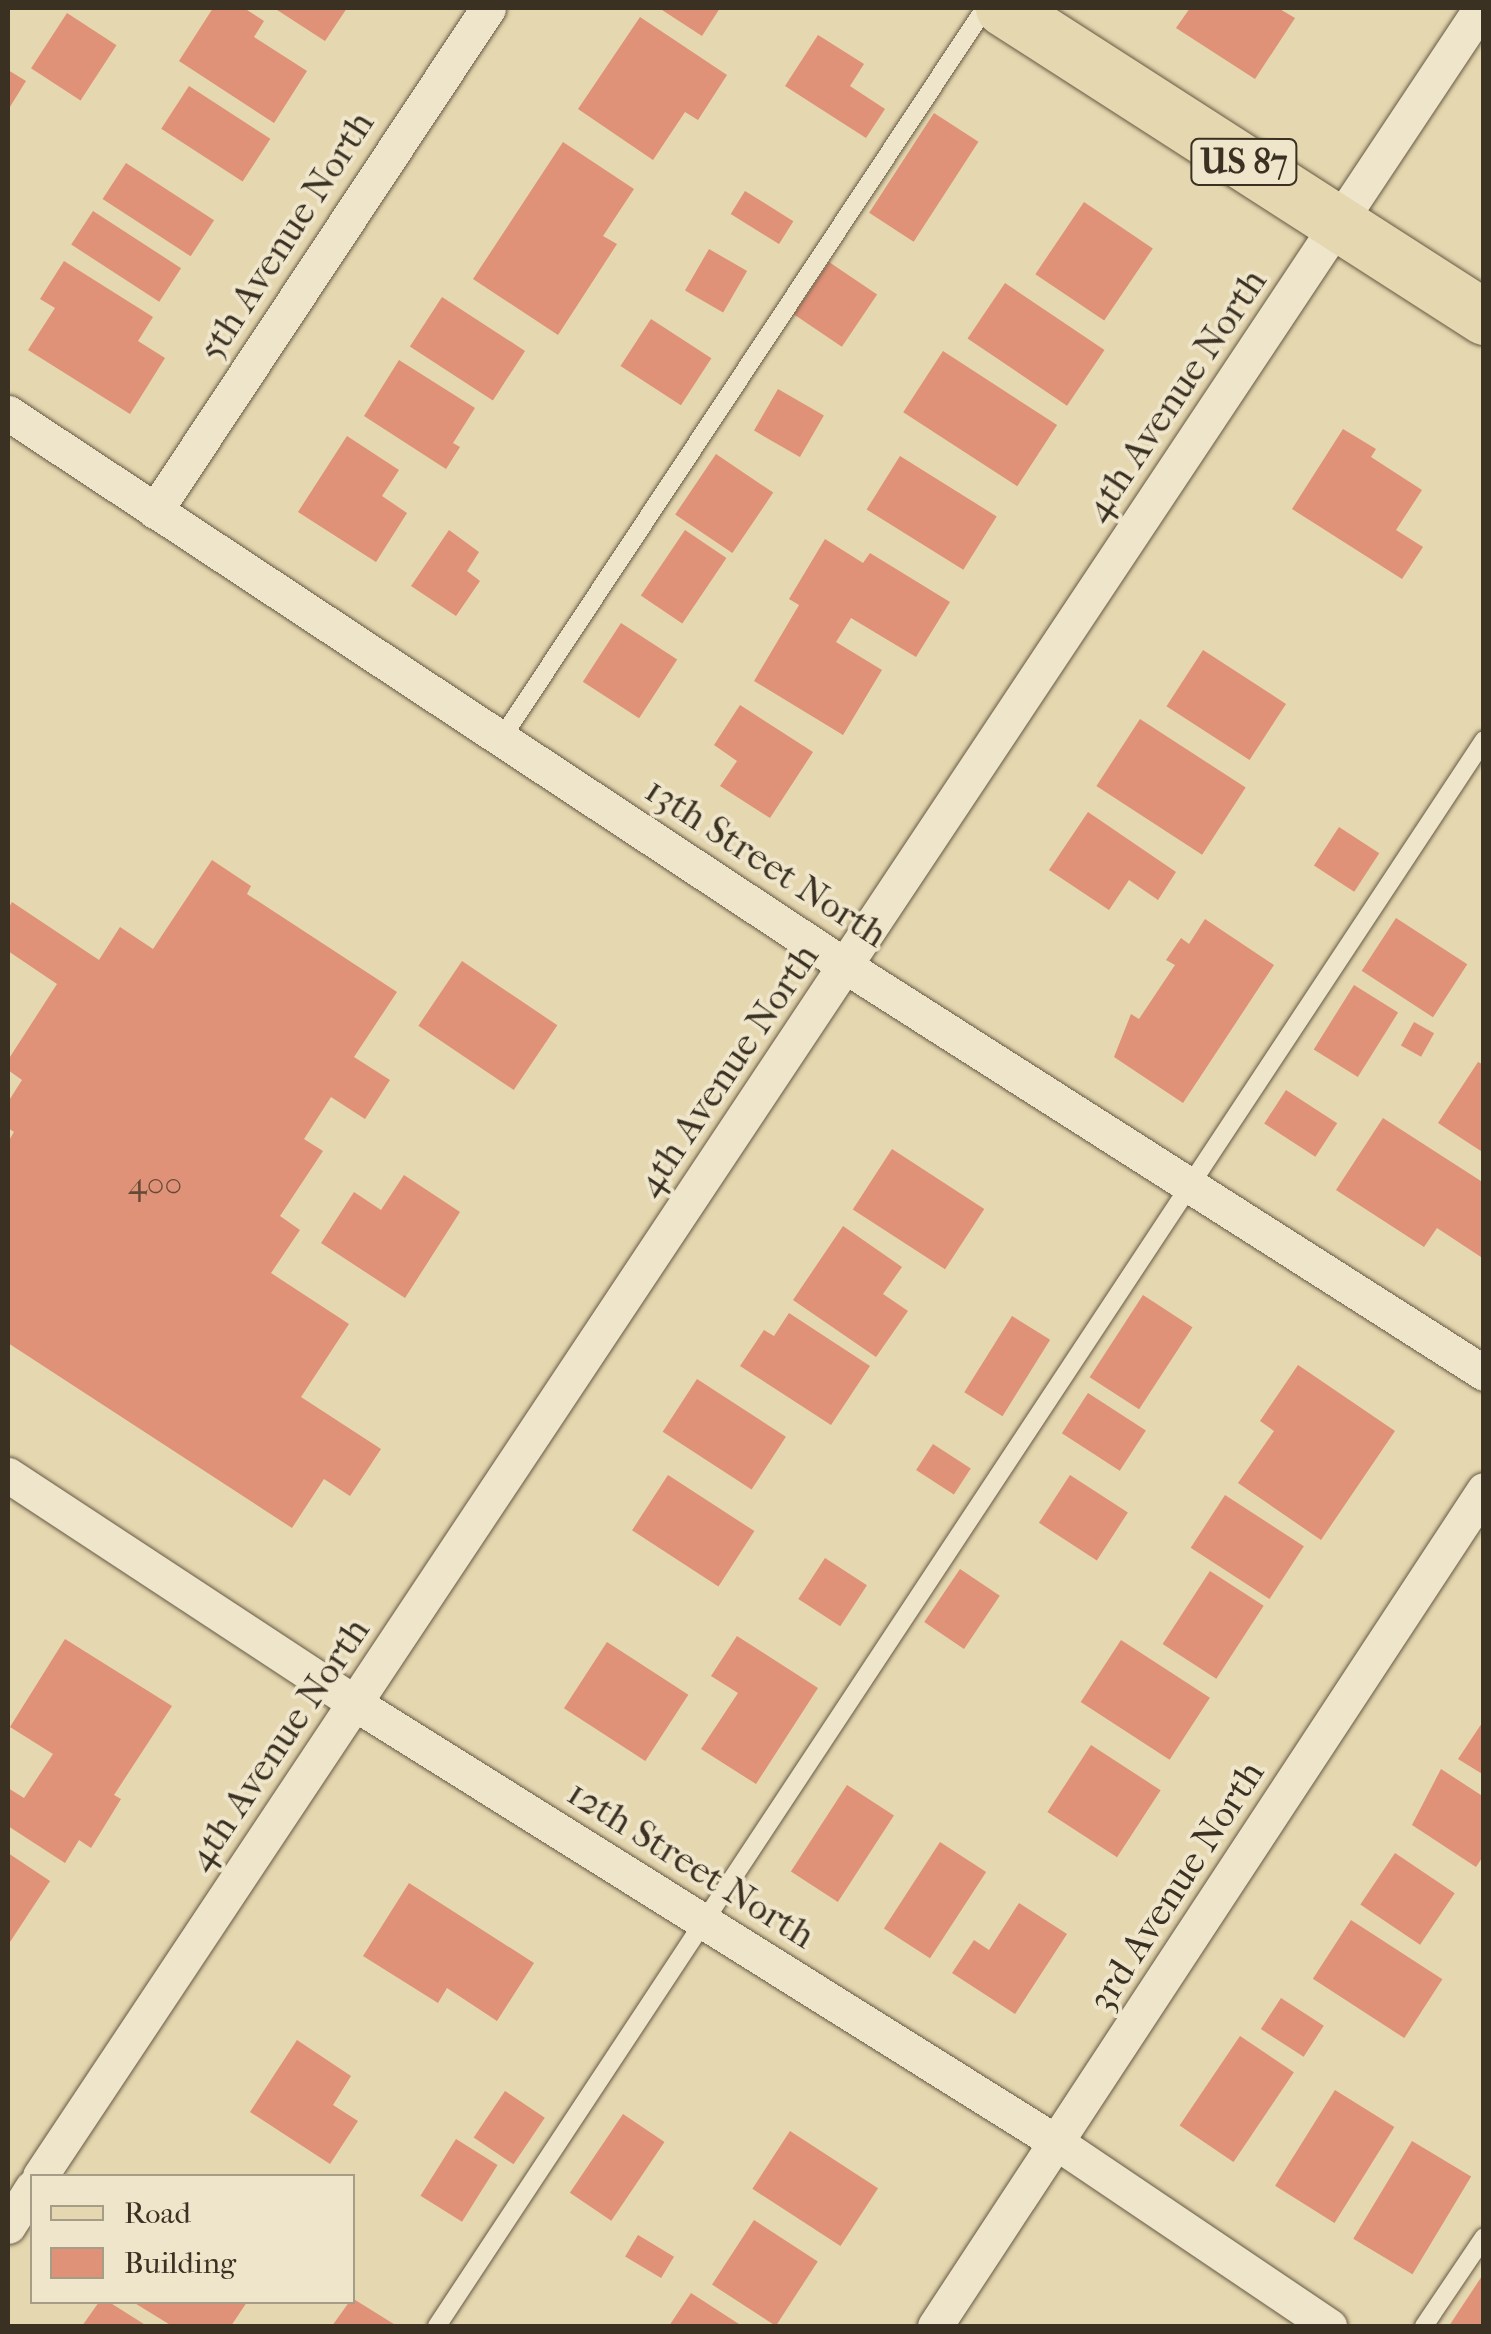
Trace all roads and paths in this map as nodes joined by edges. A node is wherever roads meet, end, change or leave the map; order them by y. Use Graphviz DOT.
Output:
graph roads {
  1 [pos="488,8"];
  2 [pos="986,8"];
  3 [pos="1003,8"];
  4 [pos="1480,8"];
  5 [pos="1340,224"];
  6 [pos="1484,317"];
  7 [pos="8,413"];
  8 [pos="155,510"];
  9 [pos="501,739"];
  10 [pos="1484,740"];
  11 [pos="847,967"];
  12 [pos="1190,1186"];
  13 [pos="1484,1373"];
  14 [pos="9,1479"];
  15 [pos="1484,1490"];
  16 [pos="356,1704"];
  17 [pos="703,1921"];
  18 [pos="1059,2144"];
  19 [pos="41,2174"];
  20 [pos="30,2191"];
  21 [pos="8,2226"];
  22 [pos="1484,2237"];
  23 [pos="437,2326"];
  24 [pos="936,2326"];
  25 [pos="1329,2326"];
  26 [pos="1424,2326"];
  1 -- 8 [label="street, 5th Avenue North"];
  2 -- 9 [label="lane"];
  3 -- 5 [label="main road, US 87"];
  4 -- 5 [label="street, 4th Avenue North"];
  5 -- 6 [label="main road, US 87"];
  5 -- 11 [label="street, 4th Avenue North"];
  7 -- 8 [label="street, 13th Street North"];
  8 -- 9 [label="street, 13th Street North"];
  9 -- 11 [label="street, 13th Street North"];
  10 -- 12 [label="lane"];
  11 -- 12 [label="street, 13th Street North"];
  11 -- 16 [label="street, 4th Avenue North"];
  12 -- 13 [label="street, 13th Street North"];
  12 -- 17 [label="lane"];
  14 -- 16 [label="street, 12th Street North"];
  15 -- 18 [label="street, 3rd Avenue North"];
  16 -- 17 [label="street, 12th Street North"];
  16 -- 19 [label="street, 4th Avenue North"];
  17 -- 18 [label="street, 12th Street North"];
  17 -- 23 [label="lane"];
  18 -- 24 [label="street, 3rd Avenue North"];
  18 -- 25 [label="street, 12th Street North"];
  20 -- 21 [label="street"];
  22 -- 26 [label="lane"];
}
